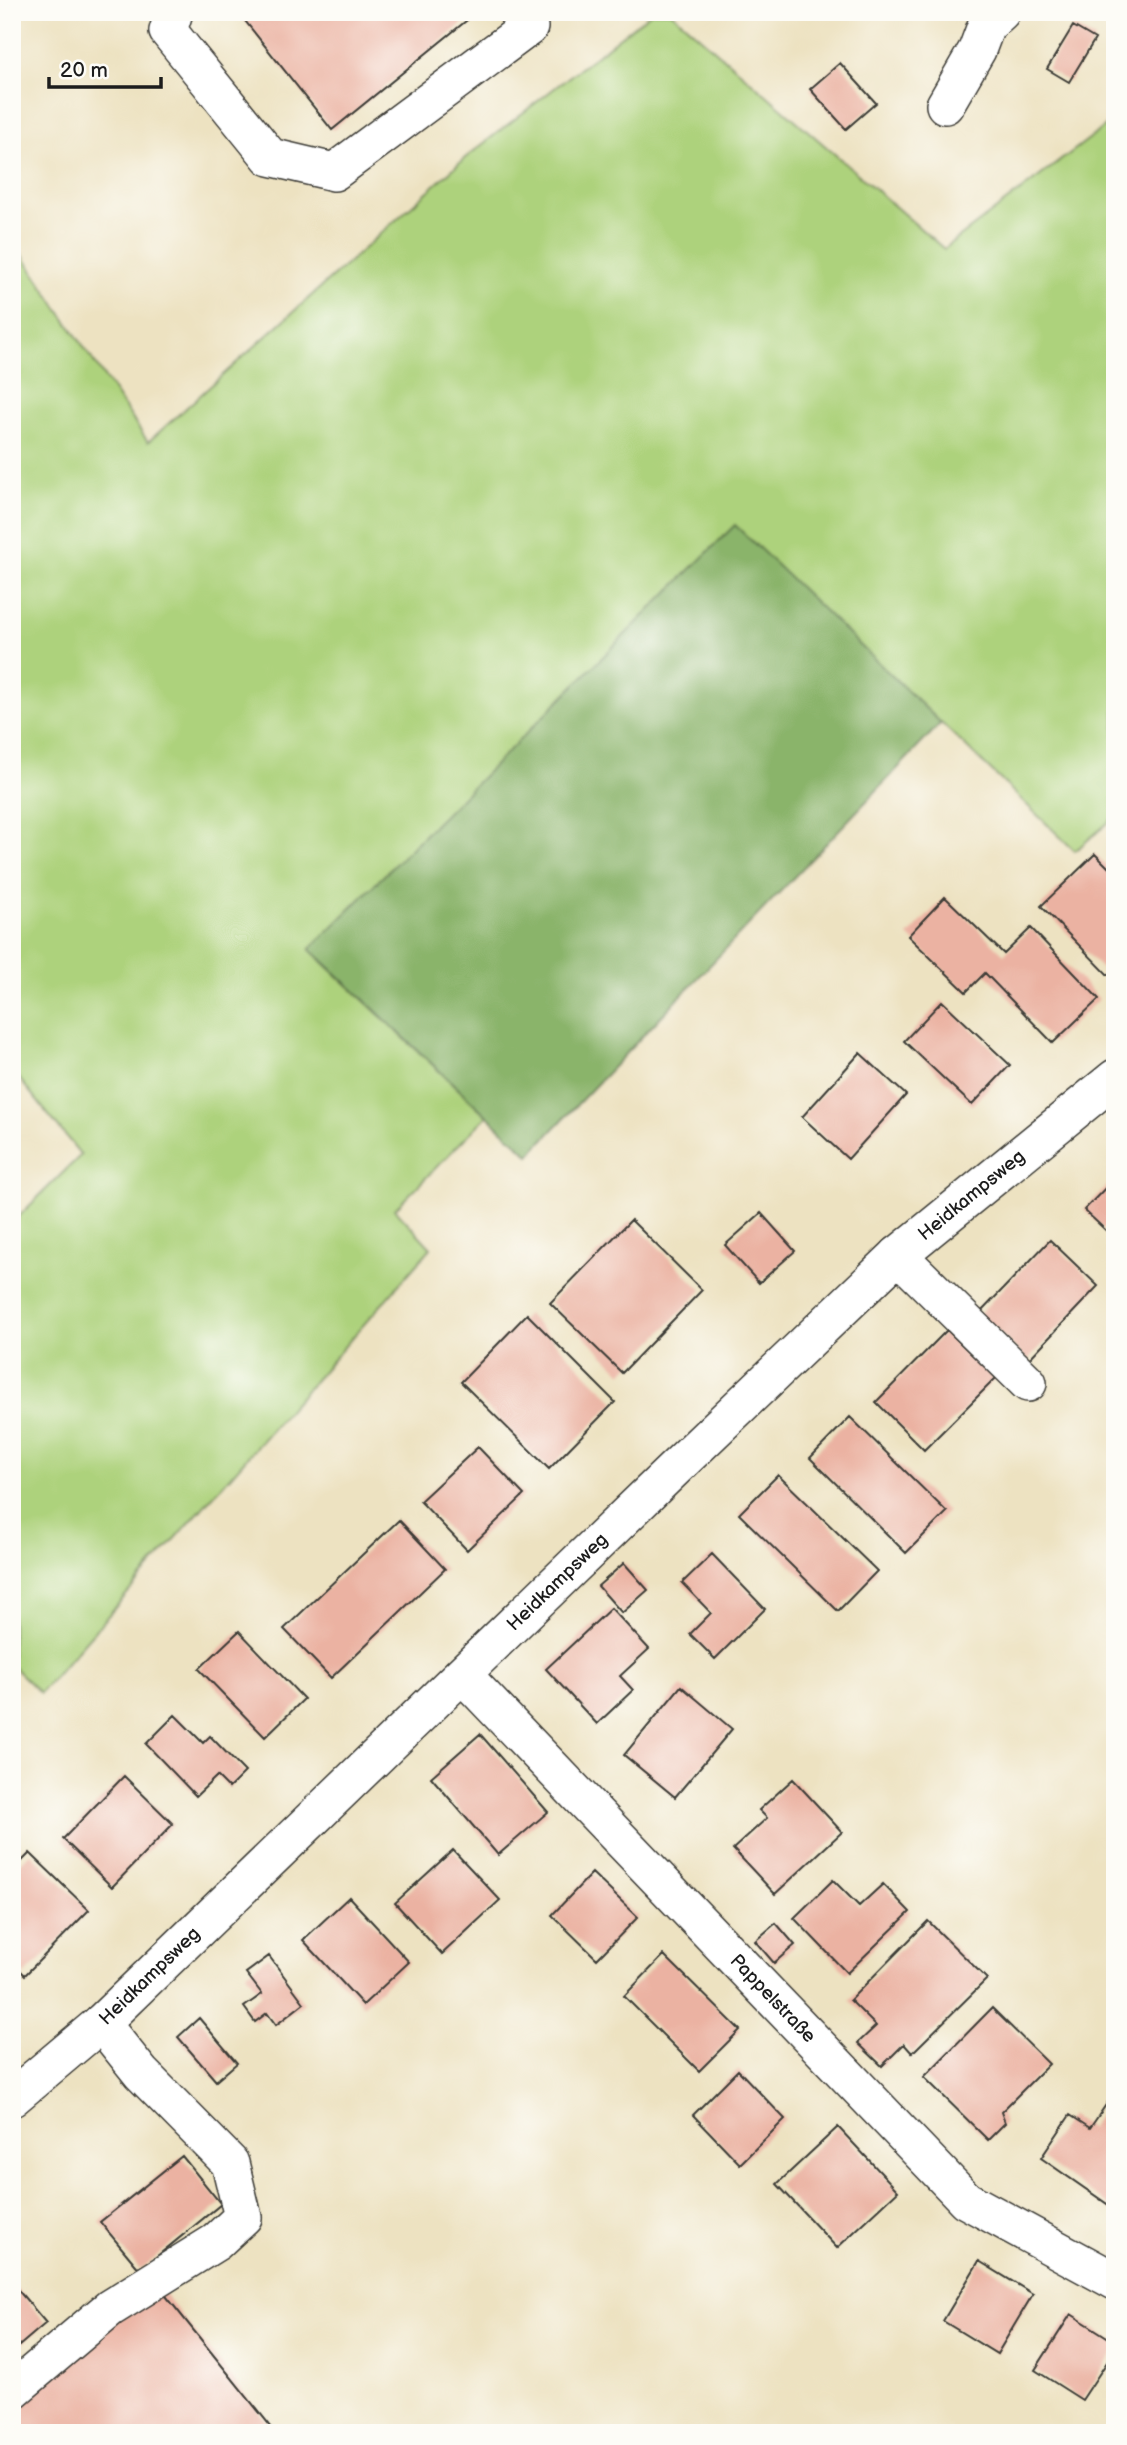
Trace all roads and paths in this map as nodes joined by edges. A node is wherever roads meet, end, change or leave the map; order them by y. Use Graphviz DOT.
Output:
graph roads {
  1 [pos="174,12"];
  2 [pos="517,12"];
  3 [pos="1001,12"];
  4 [pos="945,105"];
  5 [pos="1115,1078"];
  6 [pos="898,1255"];
  7 [pos="1028,1383"];
  8 [pos="463,1675"];
  9 [pos="101,2023"];
  10 [pos="12,2098"];
  11 [pos="1115,2281"];
  12 [pos="12,2391"];
  1 -- 2 [label="street"];
  3 -- 4 [label="street"];
  5 -- 6 [label="street, Heidkampsweg"];
  6 -- 7 [label="street"];
  6 -- 8 [label="street, Heidkampsweg"];
  8 -- 9 [label="street, Heidkampsweg"];
  8 -- 11 [label="street, Pappelstraße"];
  9 -- 10 [label="street, Heidkampsweg"];
  9 -- 12 [label="street"];
}
